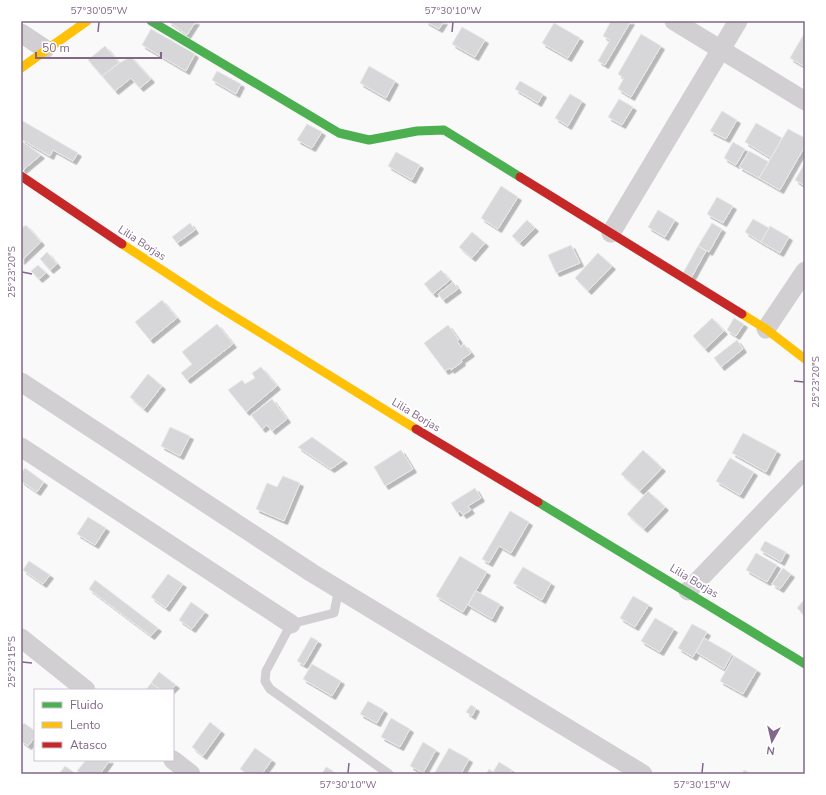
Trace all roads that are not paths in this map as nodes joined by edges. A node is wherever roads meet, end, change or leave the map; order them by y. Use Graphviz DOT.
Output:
graph roads {
  1 [pos="87,21"];
  2 [pos="151,21"];
  3 [pos="674,21"];
  4 [pos="738,21"];
  5 [pos="21,33"];
  6 [pos="46,49"];
  7 [pos="721,50"];
  8 [pos="21,68"];
  9 [pos="805,101"];
  10 [pos="21,176"];
  11 [pos="611,233"];
  12 [pos="805,271"];
  13 [pos="766,329"];
  14 [pos="805,359"];
  15 [pos="21,382"];
  16 [pos="21,447"];
  17 [pos="803,474"];
  18 [pos="338,588"];
  19 [pos="688,591"];
  20 [pos="291,624"];
  21 [pos="21,638"];
  22 [pos="805,664"];
  23 [pos="85,689"];
  24 [pos="174,761"];
  25 [pos="375,770"];
  26 [pos="190,774"];
  27 [pos="389,774"];
  28 [pos="643,774"];
  1 -- 6 [label="street"];
  2 -- 11 [label="street"];
  3 -- 7 [label="street"];
  4 -- 7 [label="street"];
  5 -- 6 [label="street"];
  6 -- 8 [label="street"];
  7 -- 9 [label="street"];
  7 -- 11 [label="street"];
  10 -- 19 [label="street, Lilia Borjas"];
  11 -- 13 [label="street"];
  12 -- 13 [label="street"];
  13 -- 14 [label="street"];
  15 -- 18 [label="street"];
  16 -- 20 [label="street"];
  17 -- 19 [label="street"];
  18 -- 20 [label="lane"];
  18 -- 28 [label="street"];
  19 -- 22 [label="street, Lilia Borjas"];
  20 -- 25 [label="lane"];
  21 -- 23 [label="street"];
  24 -- 26 [label="street"];
  25 -- 27 [label="lane"];
}
